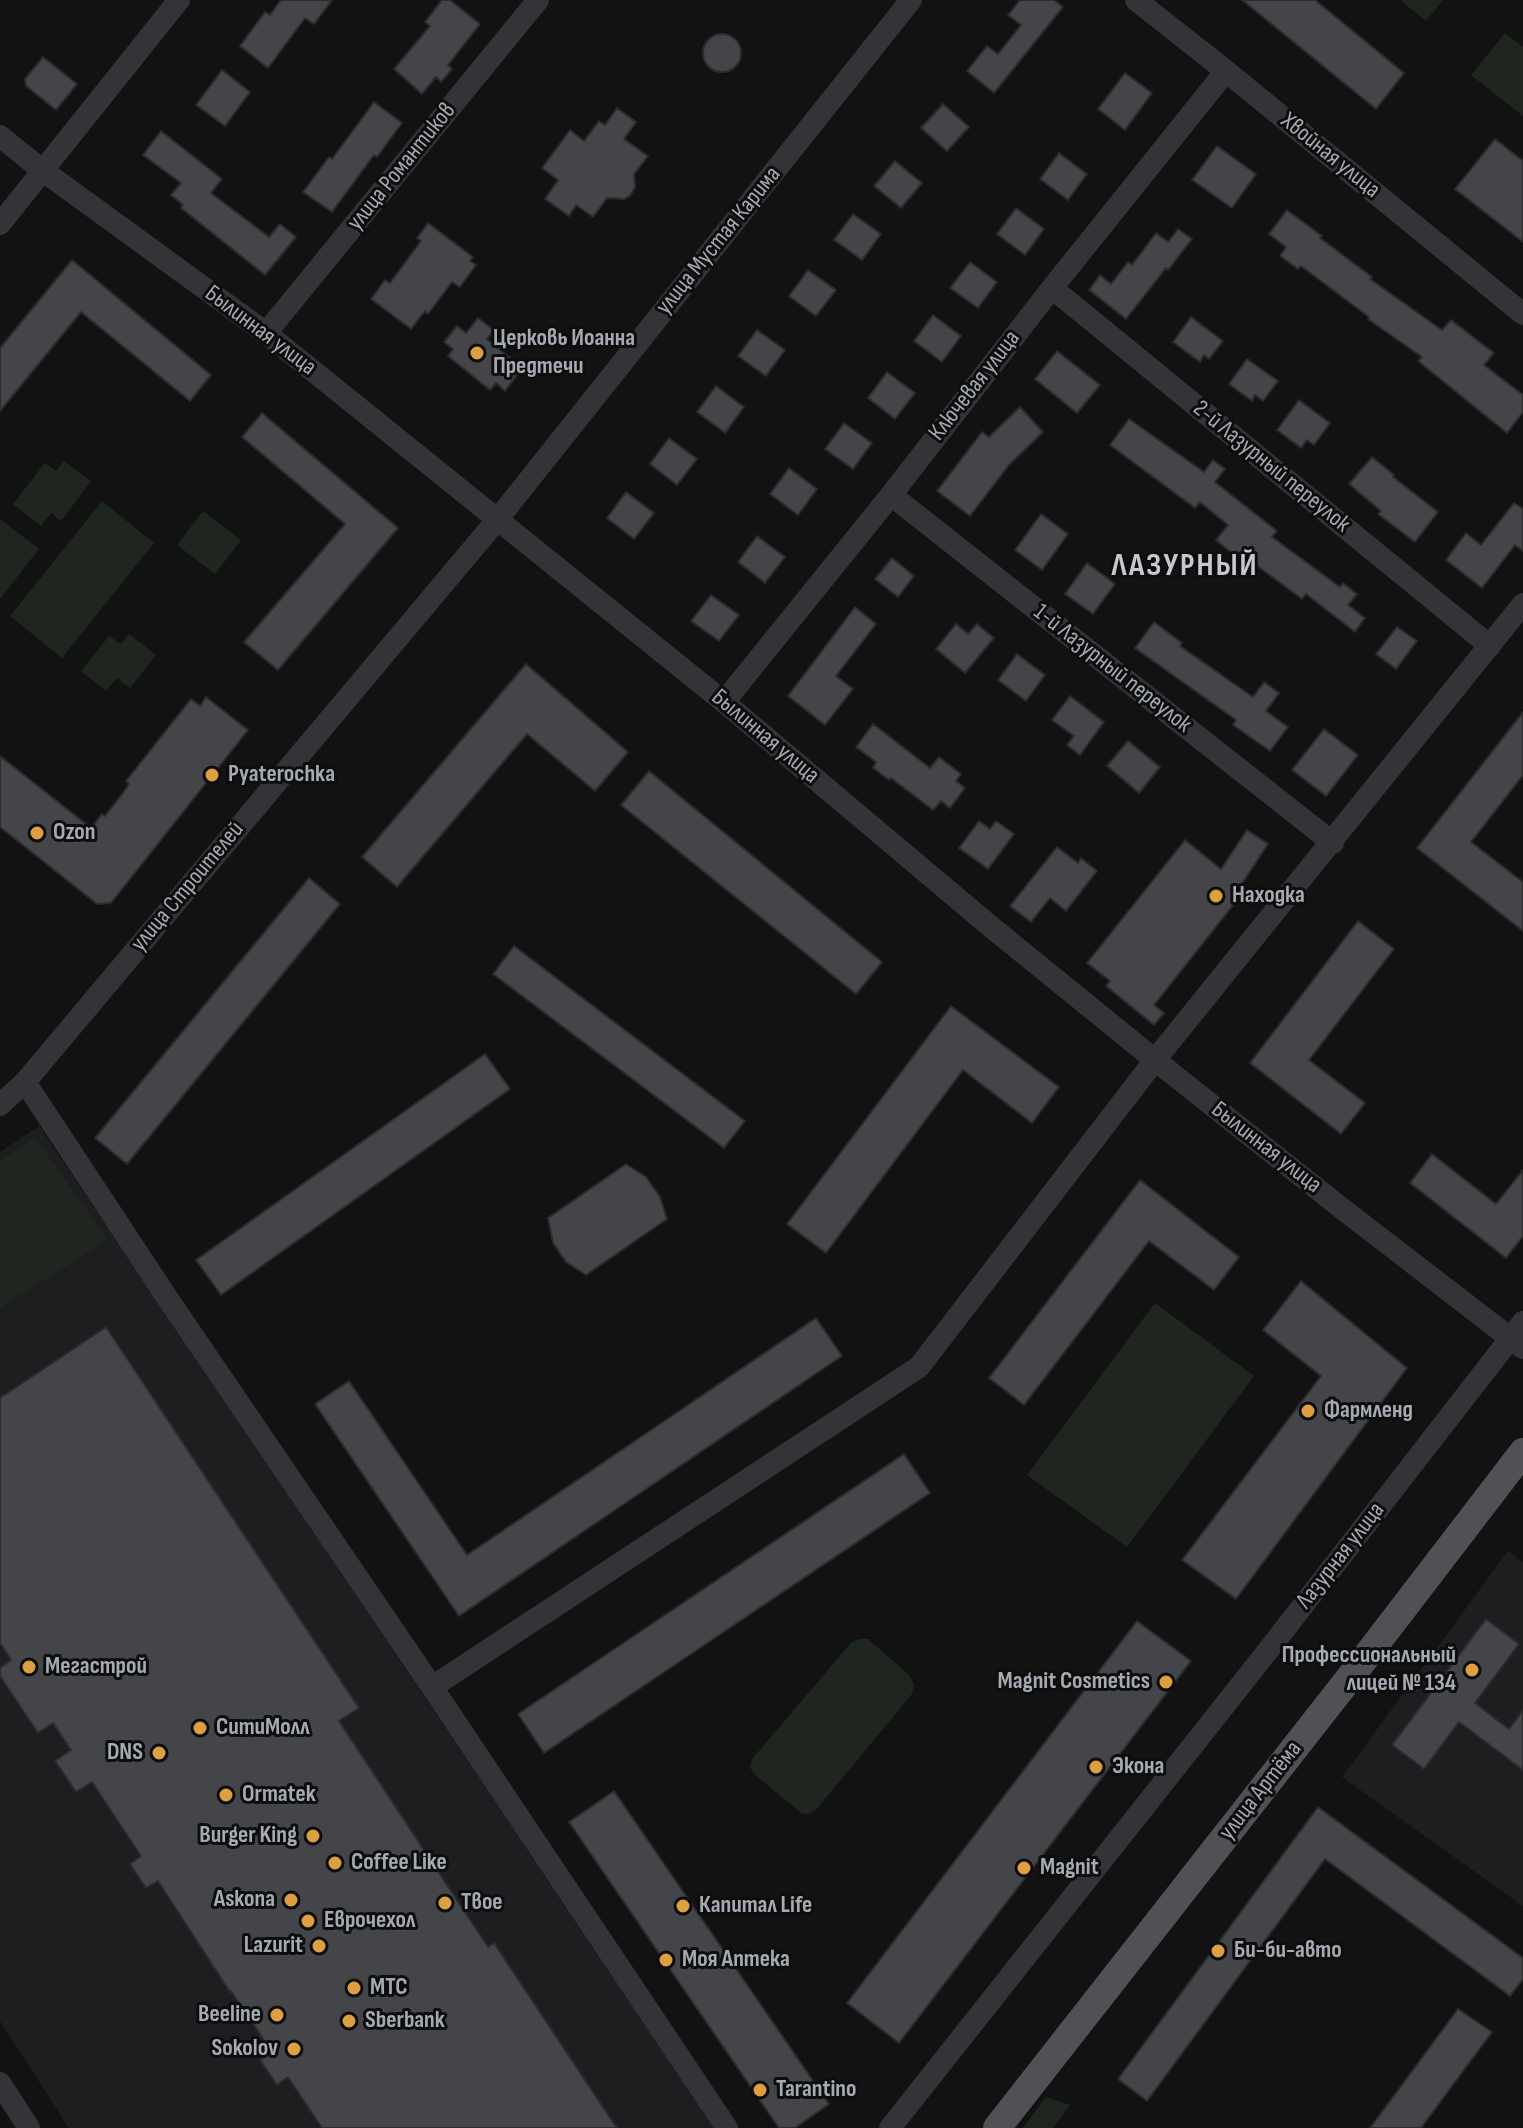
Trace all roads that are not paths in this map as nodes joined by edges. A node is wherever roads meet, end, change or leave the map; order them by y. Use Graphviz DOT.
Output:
graph roads {
  1 [pos="179,0"];
  2 [pos="538,0"];
  3 [pos="911,0"];
  4 [pos="1136,0"];
  5 [pos="1226,71"];
  6 [pos="0,136"];
  7 [pos="42,170"];
  8 [pos="0,224"];
  9 [pos="1052,288"];
  10 [pos="1523,314"];
  11 [pos="266,333"];
  12 [pos="891,495"];
  13 [pos="497,520"];
  14 [pos="1523,604"];
  15 [pos="1490,646"];
  16 [pos="724,702"];
  17 [pos="1333,843"];
  18 [pos="1155,1060"];
  19 [pos="25,1082"];
  20 [pos="0,1105"];
  21 [pos="1519,1336"];
  22 [pos="1523,1452"];
  23 [pos="432,1687"];
  24 [pos="0,2083"];
  25 [pos="29,2128"];
  26 [pos="727,2128"];
  27 [pos="890,2128"];
  28 [pos="997,2128"];
  1 -- 7 [label="street"];
  2 -- 11 [label="street, улица Романтиков"];
  3 -- 13 [label="street, улица Мустая Карима"];
  4 -- 5 [label="street, Хвойная улица"];
  5 -- 9 [label="street, Ключевая улица"];
  5 -- 10 [label="street, Хвойная улица"];
  6 -- 7 [label="street, Былинная улица"];
  7 -- 8 [label="street"];
  7 -- 11 [label="street, Былинная улица"];
  9 -- 12 [label="street, Ключевая улица"];
  9 -- 15 [label="street, 2-й Лазурный переулок"];
  11 -- 13 [label="street, Былинная улица"];
  12 -- 16 [label="street, Ключевая улица"];
  12 -- 17 [label="street, 1-й Лазурный переулок"];
  13 -- 16 [label="street, Былинная улица"];
  13 -- 19 [label="street, улица Строителей"];
  14 -- 15 [label="street"];
  15 -- 17 [label="street"];
  16 -- 18 [label="street, Былинная улица"];
  17 -- 18 [label="street"];
  18 -- 21 [label="street, Былинная улица"];
  18 -- 23 [label="street"];
  19 -- 20 [label="street, улица Строителей"];
  19 -- 23 [label="street"];
  21 -- 27 [label="street, Лазурная улица"];
  22 -- 28 [label="main road, улица Артёма"];
  23 -- 26 [label="street"];
  24 -- 25 [label="street"];
}
